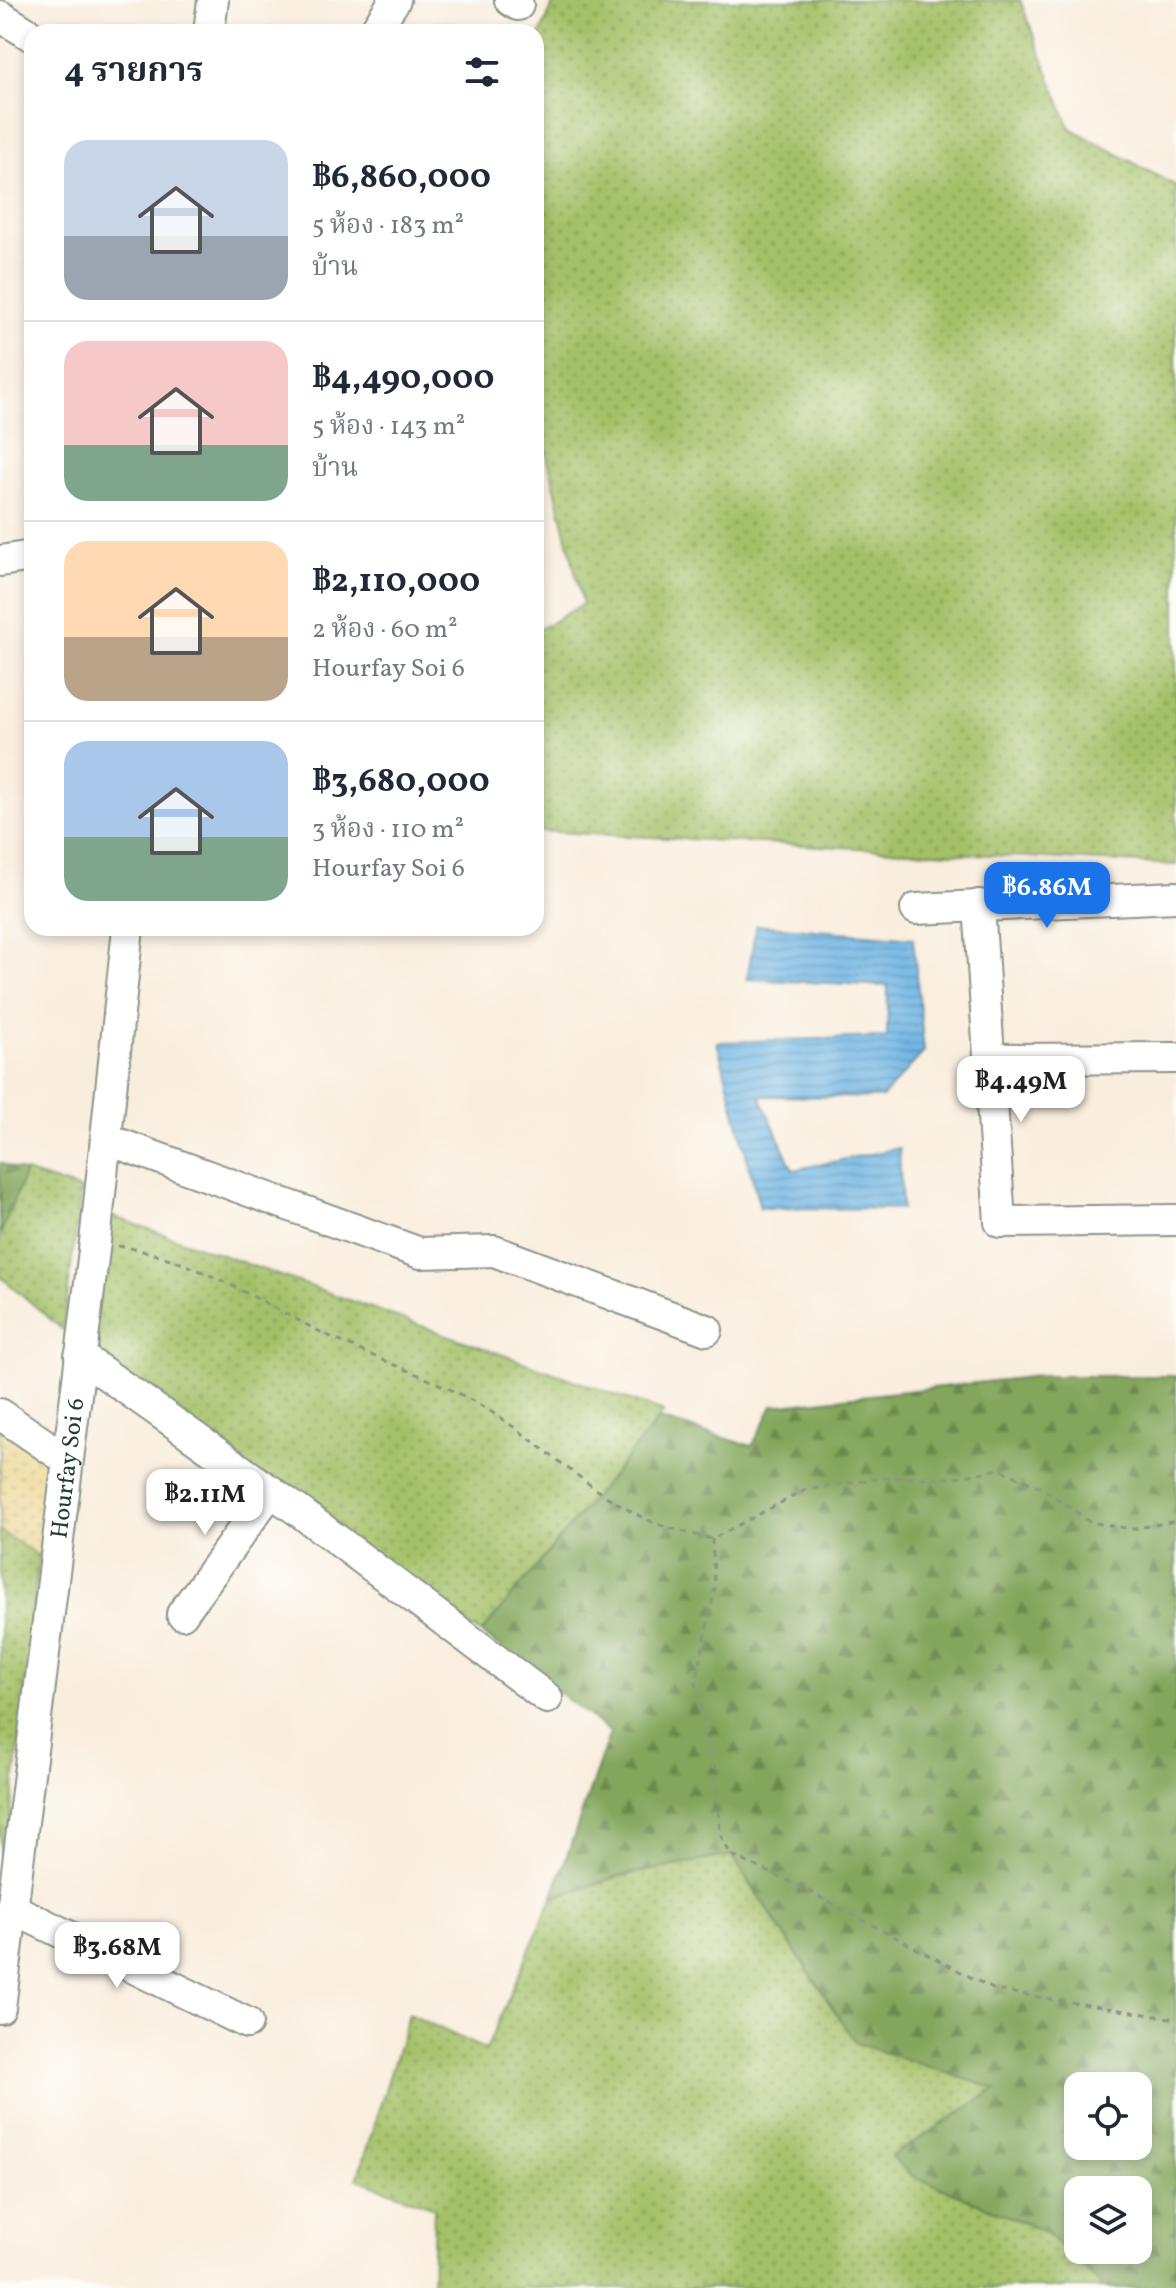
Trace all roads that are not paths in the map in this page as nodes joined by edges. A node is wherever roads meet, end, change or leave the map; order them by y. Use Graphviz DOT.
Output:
graph roads {
  1 [pos="395,0"];
  2 [pos="0,16"];
  3 [pos="379,24"];
  4 [pos="24,31"];
  5 [pos="24,557"];
  6 [pos="0,561"];
  7 [pos="1176,897"];
  8 [pos="979,905"];
  9 [pos="916,909"];
  10 [pos="127,936"];
  11 [pos="1176,1058"];
  12 [pos="990,1059"];
  13 [pos="106,1139"];
  14 [pos="1176,1220"];
  15 [pos="707,1330"];
  16 [pos="80,1356"];
  17 [pos="0,1414"];
  18 [pos="66,1459"];
  19 [pos="271,1491"];
  20 [pos="182,1614"];
  21 [pos="547,1698"];
  22 [pos="11,1908"];
  23 [pos="0,2008"];
  24 [pos="247,2023"];
  1 -- 3 [label="street"];
  2 -- 4 [label="street"];
  5 -- 6 [label="street"];
  7 -- 8 [label="street"];
  8 -- 9 [label="street"];
  8 -- 12 [label="street"];
  10 -- 13 [label="street, Hourfay Soi 6"];
  11 -- 12 [label="street"];
  12 -- 14 [label="street"];
  13 -- 15 [label="street"];
  13 -- 16 [label="street, Hourfay Soi 6"];
  16 -- 18 [label="street, Hourfay Soi 6"];
  16 -- 19 [label="street"];
  17 -- 18 [label="street"];
  18 -- 22 [label="street, Hourfay Soi 6"];
  19 -- 20 [label="street"];
  19 -- 21 [label="street"];
  22 -- 23 [label="street, Hourfay Soi 6"];
  22 -- 24 [label="street"];
}
